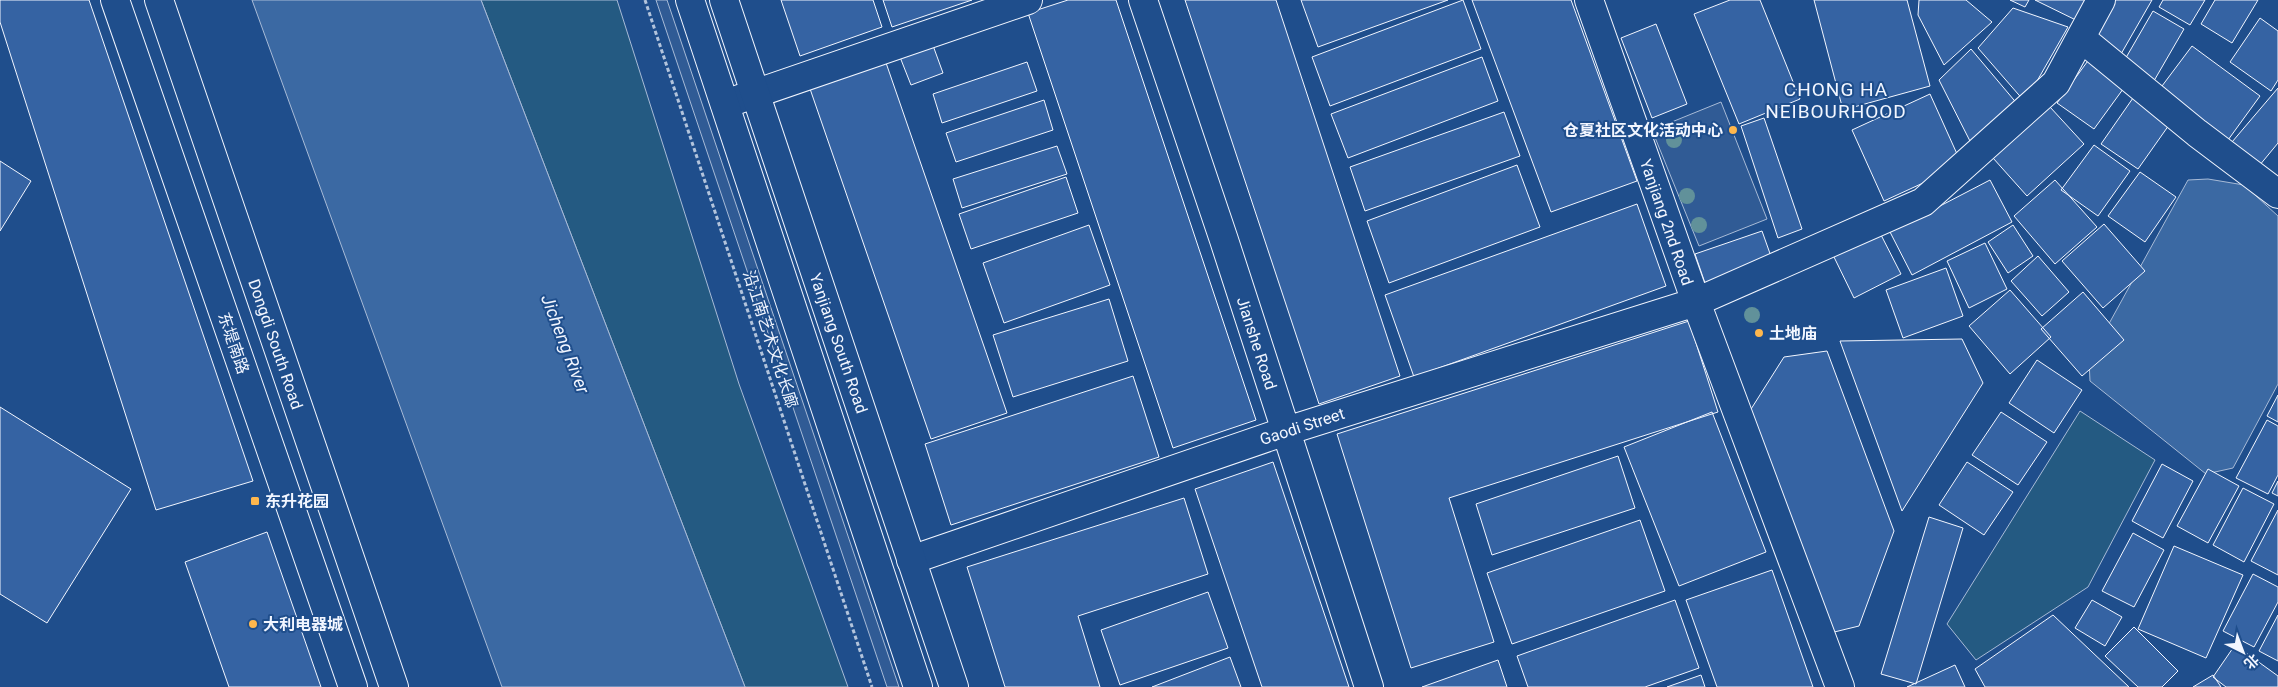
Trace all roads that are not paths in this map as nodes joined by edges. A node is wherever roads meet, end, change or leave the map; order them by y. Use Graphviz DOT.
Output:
graph roads {
  1 [pos="115,0"];
  2 [pos="159,0"];
  3 [pos="690,0"];
  4 [pos="724,0"];
  5 [pos="1028,0"];
  6 [pos="1143,0"];
  7 [pos="1589,0"];
  8 [pos="2101,0"];
  9 [pos="2081,38"];
  10 [pos="755,94"];
  11 [pos="724,104"];
  12 [pos="2278,194"];
  13 [pos="1696,302"];
  14 [pos="1286,431"];
  15 [pos="911,560"];
  16 [pos="353,687"];
  17 [pos="394,687"];
  18 [pos="918,687"];
  19 [pos="954,687"];
  20 [pos="1369,687"];
  21 [pos="1840,687"];
  1 -- 16 [label="main road, 东堤南路"];
  2 -- 17 [label="main road, Dongdi South Road"];
  3 -- 11 [label="main road, Yanjiang South Road"];
  4 -- 10 [label="main road, Yanjiang South Road"];
  5 -- 10 [label="main road"];
  6 -- 14 [label="main road, Jianshe Road"];
  7 -- 13 [label="main road, Yanjiang 2nd Road"];
  8 -- 9 [label="main road, Gaodi Street"];
  9 -- 12 [label="main road"];
  9 -- 13 [label="main road, Gaodi Street"];
  10 -- 11 [label="main road"];
  10 -- 15 [label="main road, Yanjiang South Road"];
  11 -- 18 [label="main road, Yanjiang South Road"];
  13 -- 14 [label="main road, Gaodi Street"];
  13 -- 21 [label="main road, Yanjiang 2nd Road"];
  14 -- 15 [label="main road, Gaodi Street"];
  14 -- 20 [label="main road, Jianshe Road"];
  15 -- 19 [label="main road, Yanjiang South Road"];
}
